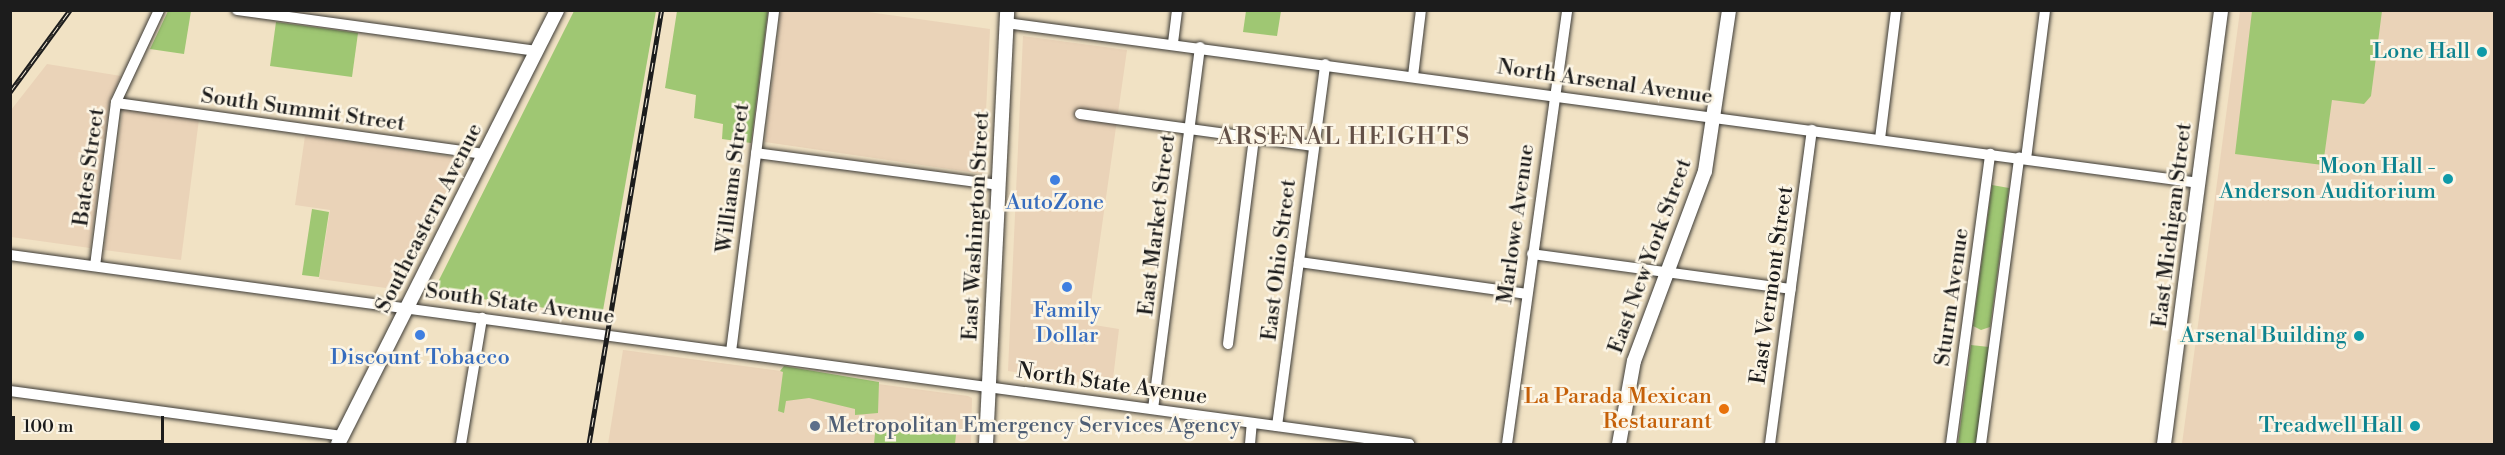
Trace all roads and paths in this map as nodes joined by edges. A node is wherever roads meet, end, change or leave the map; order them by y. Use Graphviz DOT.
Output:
graph roads {
  1 [pos="159,10"];
  2 [pos="237,10"];
  3 [pos="557,10"];
  4 [pos="774,10"];
  5 [pos="1177,10"];
  6 [pos="1421,10"];
  7 [pos="1567,10"];
  8 [pos="1729,10"];
  9 [pos="1896,10"];
  10 [pos="2045,10"];
  11 [pos="2221,10"];
  12 [pos="1007,17"];
  13 [pos="1173,44"];
  14 [pos="1200,47"];
  15 [pos="537,51"];
  16 [pos="1325,64"];
  17 [pos="1413,76"];
  18 [pos="1554,95"];
  19 [pos="116,103"];
  20 [pos="1080,114"];
  21 [pos="1715,117"];
  22 [pos="1189,130"];
  23 [pos="1812,130"];
  24 [pos="1254,138"];
  25 [pos="1880,139"];
  26 [pos="1314,146"];
  27 [pos="756,153"];
  28 [pos="484,154"];
  29 [pos="1990,154"];
  30 [pos="2022,159"];
  31 [pos="2199,183"];
  32 [pos="999,185"];
  33 [pos="1532,254"];
  34 [pos="10,255"];
  35 [pos="1299,262"];
  36 [pos="95,266"];
  37 [pos="1668,272"];
  38 [pos="1791,289"];
  39 [pos="1526,294"];
  40 [pos="407,309"];
  41 [pos="483,318"];
  42 [pos="1228,344"];
  43 [pos="731,351"];
  44 [pos="989,386"];
  45 [pos="10,392"];
  46 [pos="1153,409"];
  47 [pos="1252,423"];
  48 [pos="1277,426"];
  49 [pos="340,440"];
  50 [pos="461,444"];
  51 [pos="986,444"];
  52 [pos="1250,444"];
  53 [pos="1409,444"];
  54 [pos="1507,444"];
  55 [pos="1619,444"];
  56 [pos="1770,444"];
  57 [pos="1951,444"];
  58 [pos="1981,444"];
  59 [pos="2164,444"];
  1 -- 19 [label="street, Bates Street"];
  2 -- 15 [label="street"];
  3 -- 15 [label="main road, Southeastern Avenue"];
  4 -- 27 [label="street, Williams Street"];
  5 -- 13 [label="street"];
  6 -- 17 [label="street"];
  7 -- 18 [label="street, Marlowe Avenue"];
  8 -- 21 [label="main road, East New York Street"];
  9 -- 25 [label="street"];
  10 -- 30 [label="street"];
  11 -- 31 [label="main road, East Michigan Street"];
  12 -- 13 [label="street, North Arsenal Avenue"];
  12 -- 32 [label="main road, East Washington Street"];
  13 -- 14 [label="street, North Arsenal Avenue"];
  14 -- 16 [label="street, North Arsenal Avenue"];
  14 -- 22 [label="street, East Market Street"];
  15 -- 28 [label="main road, Southeastern Avenue"];
  16 -- 17 [label="street, North Arsenal Avenue"];
  16 -- 26 [label="street, East Ohio Street"];
  17 -- 18 [label="street, North Arsenal Avenue"];
  18 -- 21 [label="street, North Arsenal Avenue"];
  18 -- 33 [label="street, Marlowe Avenue"];
  19 -- 28 [label="street, South Summit Street"];
  19 -- 36 [label="street, Bates Street"];
  20 -- 22 [label="street"];
  21 -- 23 [label="street, North Arsenal Avenue"];
  21 -- 37 [label="main road, East New York Street"];
  22 -- 24 [label="street"];
  22 -- 46 [label="street, East Market Street"];
  23 -- 25 [label="street, North Arsenal Avenue"];
  23 -- 38 [label="street, East Vermont Street"];
  24 -- 26 [label="street"];
  24 -- 42 [label="street"];
  25 -- 29 [label="street, North Arsenal Avenue"];
  26 -- 35 [label="street, East Ohio Street"];
  27 -- 32 [label="street"];
  27 -- 43 [label="street, Williams Street"];
  28 -- 40 [label="main road, Southeastern Avenue"];
  29 -- 30 [label="street, North Arsenal Avenue"];
  29 -- 57 [label="street, Sturm Avenue"];
  30 -- 31 [label="street, North Arsenal Avenue"];
  30 -- 58 [label="street"];
  31 -- 59 [label="main road, East Michigan Street"];
  32 -- 44 [label="main road, East Washington Street"];
  33 -- 37 [label="street"];
  33 -- 39 [label="street, Marlowe Avenue"];
  34 -- 36 [label="street, South State Avenue"];
  35 -- 39 [label="street"];
  35 -- 48 [label="street, East Ohio Street"];
  36 -- 40 [label="street, South State Avenue"];
  37 -- 38 [label="street"];
  37 -- 55 [label="main road, East New York Street"];
  38 -- 56 [label="street, East Vermont Street"];
  39 -- 54 [label="street, Marlowe Avenue"];
  40 -- 41 [label="street, South State Avenue"];
  40 -- 49 [label="main road, Southeastern Avenue"];
  41 -- 43 [label="street, South State Avenue"];
  41 -- 50 [label="street"];
  43 -- 44 [label="street, South State Avenue"];
  44 -- 46 [label="street, North State Avenue"];
  44 -- 51 [label="main road, East Washington Street"];
  45 -- 49 [label="street"];
  46 -- 47 [label="street, North State Avenue"];
  47 -- 48 [label="street, North State Avenue"];
  47 -- 52 [label="street"];
  48 -- 53 [label="street, North State Avenue"];
}
